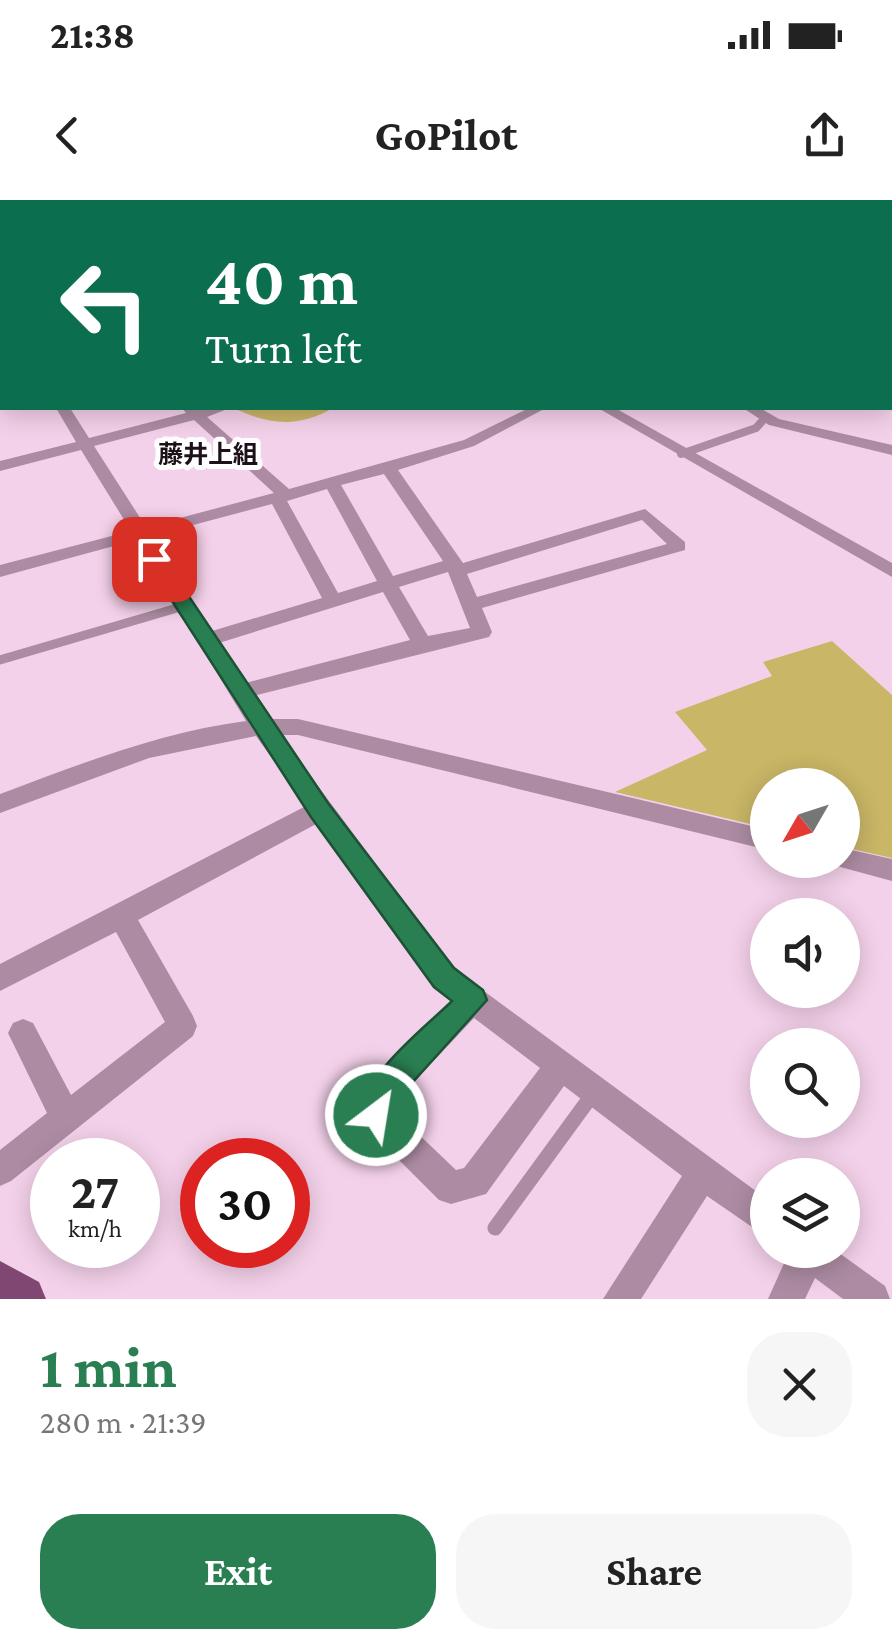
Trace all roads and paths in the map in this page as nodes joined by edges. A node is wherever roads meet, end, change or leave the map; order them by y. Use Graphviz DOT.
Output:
graph roads {
  1 [pos="856,200"];
  2 [pos="892,200"];
  3 [pos="64,410"];
  4 [pos="528,410"];
  5 [pos="609,410"];
  6 [pos="754,410"];
  7 [pos="193,411"];
  8 [pos="766,417"];
  9 [pos="86,443"];
  10 [pos="892,450"];
  11 [pos="681,454"];
  12 [pos="0,466"];
  13 [pos="388,468"];
  14 [pos="332,484"];
  15 [pos="283,498"];
  16 [pos="140,535"];
  17 [pos="456,567"];
  18 [pos="892,571"];
  19 [pos="0,572"];
  20 [pos="390,583"];
  21 [pos="333,601"];
  22 [pos="471,605"];
  23 [pos="184,606"];
  24 [pos="205,640"];
  25 [pos="422,644"];
  26 [pos="0,660"];
  27 [pos="238,692"];
  28 [pos="260,725"];
  29 [pos="0,804"];
  30 [pos="320,810"];
  31 [pos="750,836"];
  32 [pos="860,862"];
  33 [pos="892,870"];
  34 [pos="121,916"];
  35 [pos="0,978"];
  36 [pos="473,1000"];
  37 [pos="24,1033"];
  38 [pos="561,1066"];
  39 [pos="595,1091"];
  40 [pos="65,1116"];
  41 [pos="0,1170"];
  42 [pos="703,1173"];
  43 [pos="750,1208"];
  44 [pos="495,1228"];
  45 [pos="801,1268"];
  46 [pos="831,1268"];
  47 [pos="0,1284"];
  48 [pos="22,1299"];
  49 [pos="622,1299"];
  50 [pos="786,1299"];
  51 [pos="872,1299"];
  1 -- 2 [label="street"];
  3 -- 9 [label="street"];
  4 -- 13 [label="street"];
  5 -- 11 [label="street"];
  6 -- 8 [label="street"];
  7 -- 9 [label="street"];
  7 -- 15 [label="street"];
  8 -- 10 [label="street"];
  8 -- 11 [label="lane"];
  9 -- 12 [label="street"];
  9 -- 16 [label="street"];
  11 -- 18 [label="street"];
  13 -- 14 [label="street"];
  13 -- 17 [label="street"];
  14 -- 15 [label="street"];
  14 -- 20 [label="street"];
  15 -- 16 [label="street"];
  15 -- 21 [label="street"];
  16 -- 19 [label="street"];
  16 -- 23 [label="street"];
  17 -- 20 [label="street"];
  17 -- 22 [label="street"];
  17 -- 22 [label="street"];
  20 -- 21 [label="street"];
  20 -- 25 [label="street"];
  21 -- 24 [label="street"];
  22 -- 25 [label="street"];
  23 -- 24 [label="street"];
  23 -- 26 [label="lane"];
  24 -- 27 [label="street"];
  25 -- 27 [label="street"];
  27 -- 28 [label="street"];
  28 -- 29 [label="street"];
  28 -- 30 [label="street"];
  28 -- 31 [label="street"];
  30 -- 34 [label="street"];
  30 -- 36 [label="street"];
  32 -- 33 [label="street"];
  34 -- 35 [label="street"];
  34 -- 40 [label="street"];
  36 -- 38 [label="street"];
  36 -- 38 [label="street"];
  37 -- 40 [label="street"];
  38 -- 39 [label="street"];
  39 -- 42 [label="street"];
  39 -- 44 [label="lane"];
  40 -- 41 [label="street"];
  42 -- 43 [label="street"];
  42 -- 49 [label="street"];
  45 -- 50 [label="street"];
  46 -- 51 [label="street"];
  47 -- 48 [label="main road"];
}
